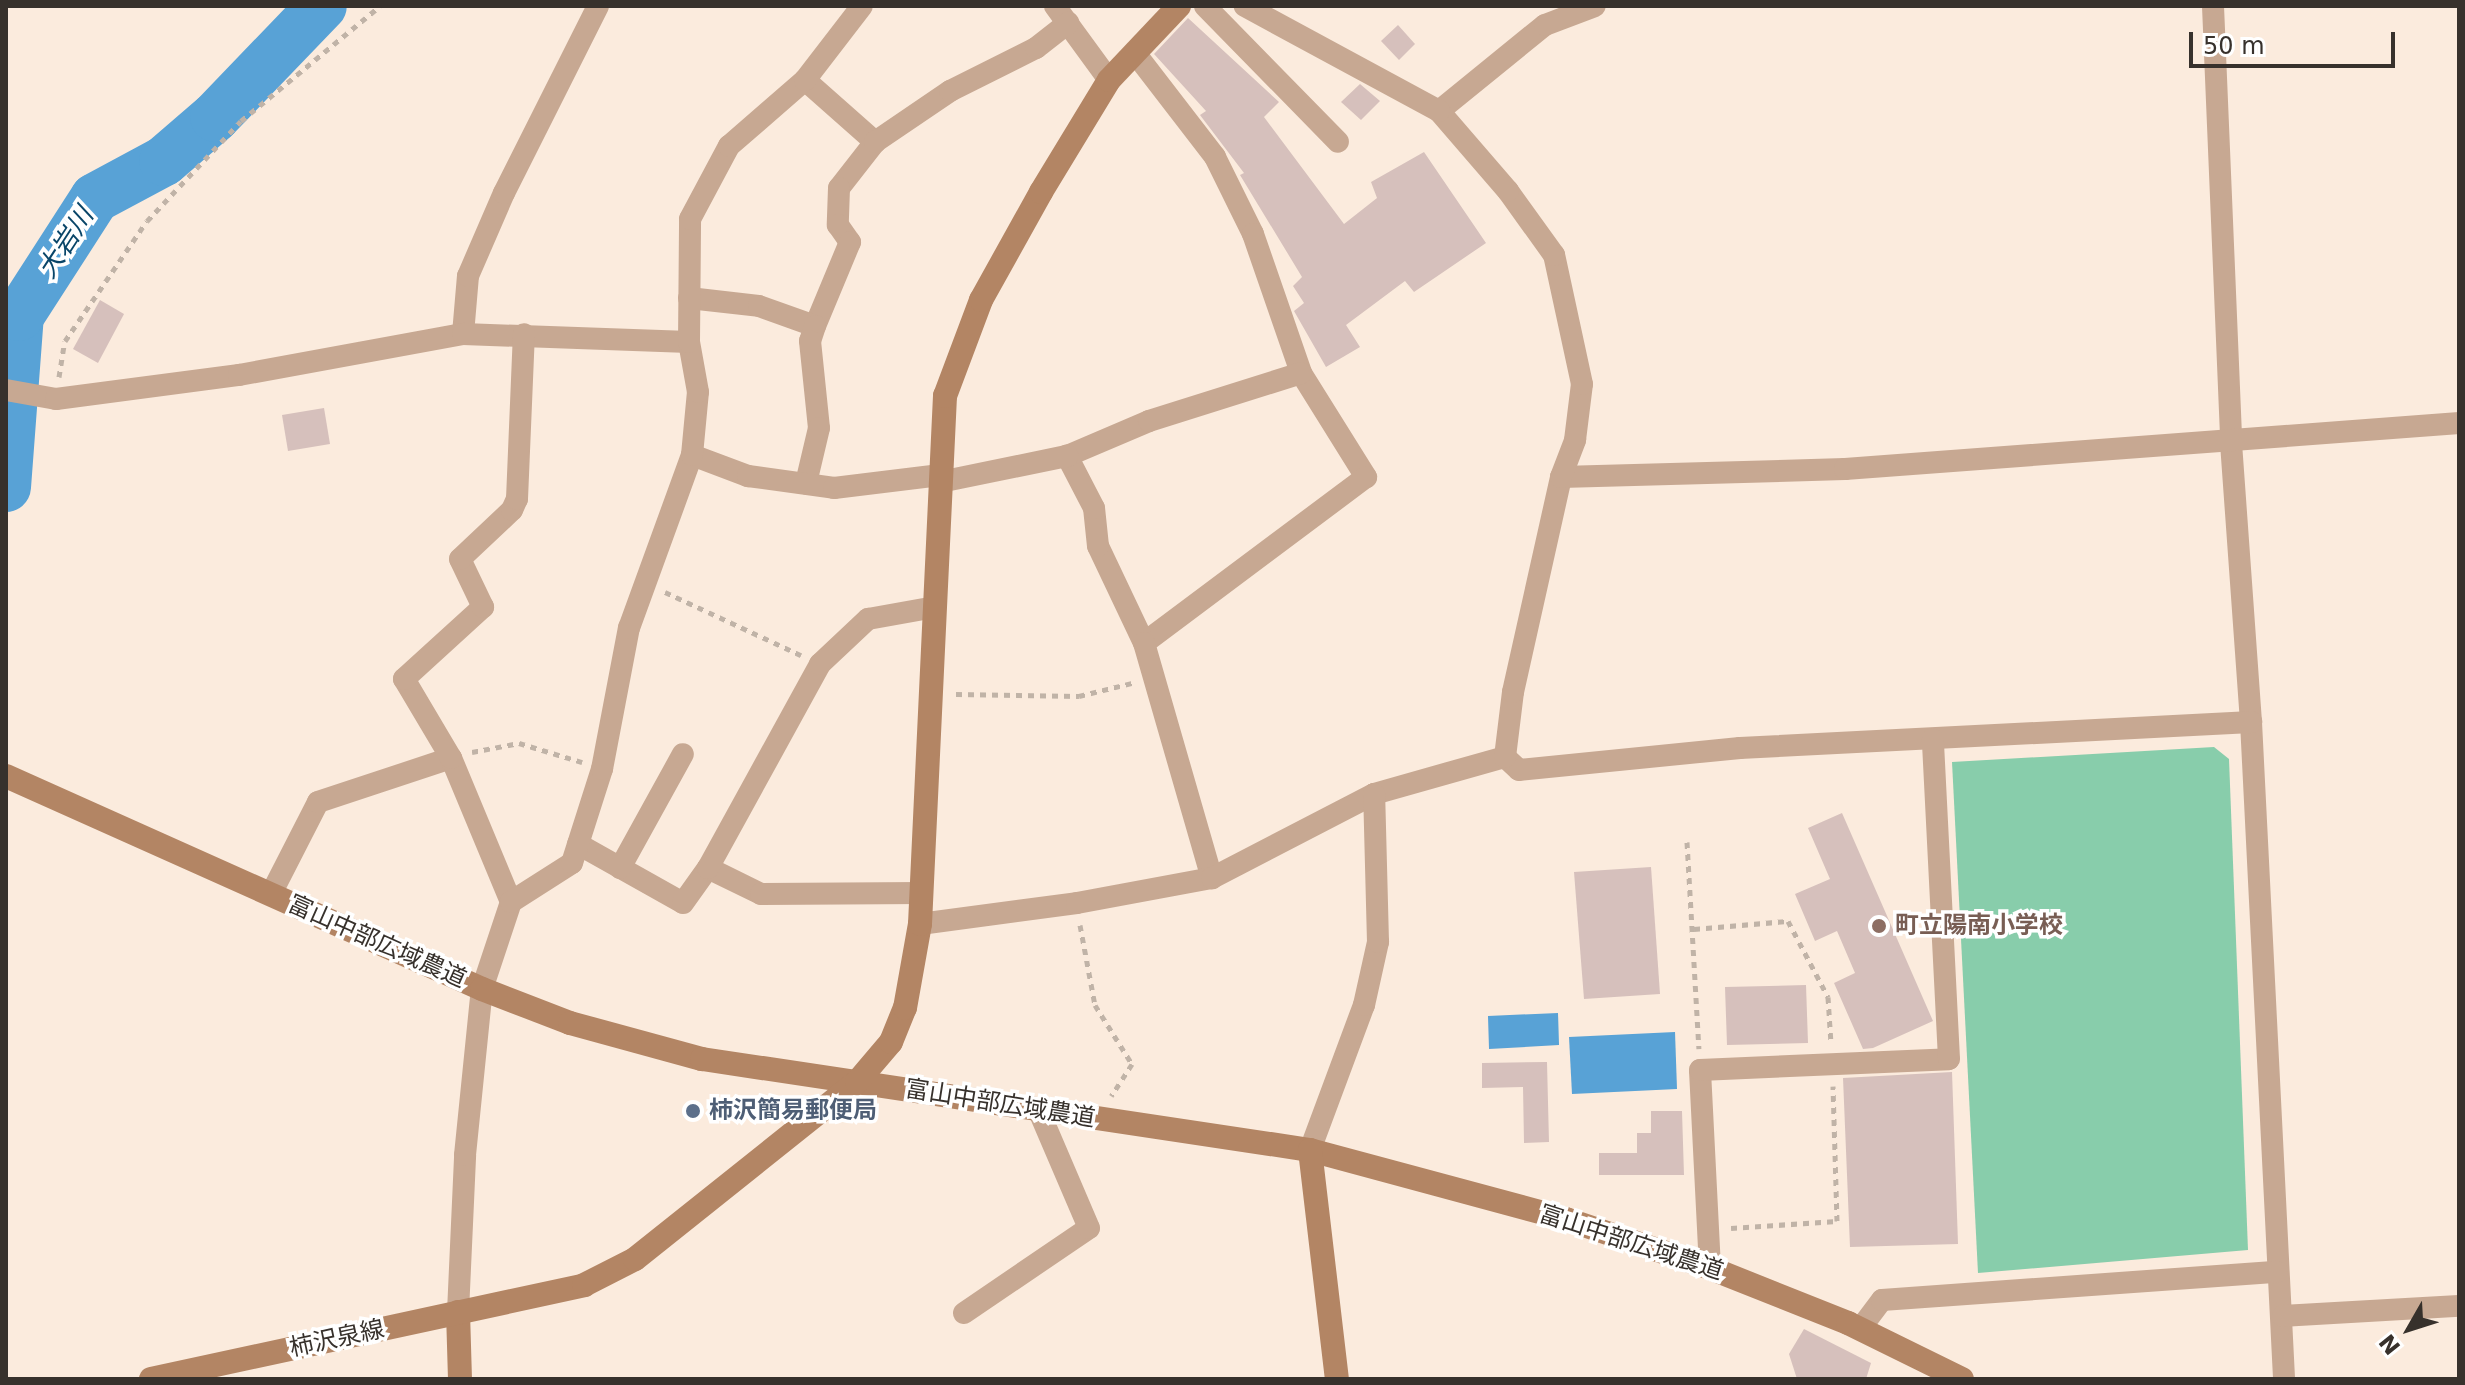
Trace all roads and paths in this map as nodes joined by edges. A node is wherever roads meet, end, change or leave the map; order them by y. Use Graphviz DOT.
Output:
graph roads {
  1 [pos="380,6"];
  2 [pos="598,6"];
  3 [pos="862,6"];
  4 [pos="1179,6"];
  5 [pos="1205,6"];
  6 [pos="1245,6"];
  7 [pos="1595,6"];
  8 [pos="2213,6"];
  9 [pos="1061,15"];
  10 [pos="1135,53"];
  11 [pos="805,80"];
  12 [pos="1109,80"];
  13 [pos="1439,111"];
  14 [pos="875,142"];
  15 [pos="1338,142"];
  16 [pos="689,298"];
  17 [pos="815,326"];
  18 [pos="463,334"];
  19 [pos="524,334"];
  20 [pos="689,342"];
  21 [pos="1301,373"];
  22 [pos="6,390"];
  23 [pos="56,399"];
  24 [pos="2459,423"];
  25 [pos="2231,443"];
  26 [pos="692,455"];
  27 [pos="1067,456"];
  28 [pos="1561,477"];
  29 [pos="940,478"];
  30 [pos="806,483"];
  31 [pos="644,582"];
  32 [pos="935,607"];
  33 [pos="1144,643"];
  34 [pos="820,664"];
  35 [pos="1154,678"];
  36 [pos="931,692"];
  37 [pos="2251,722"];
  38 [pos="1933,739"];
  39 [pos="683,754"];
  40 [pos="1505,757"];
  41 [pos="451,758"];
  42 [pos="602,769"];
  43 [pos="6,776"];
  44 [pos="1374,794"];
  45 [pos="1687,842"];
  46 [pos="578,844"];
  47 [pos="620,868"];
  48 [pos="708,868"];
  49 [pos="1212,878"];
  50 [pos="922,893"];
  51 [pos="271,894"];
  52 [pos="511,902"];
  53 [pos="1077,903"];
  54 [pos="920,924"];
  55 [pos="1694,929"];
  56 [pos="482,989"];
  57 [pos="1832,1064"];
  58 [pos="1700,1070"];
  59 [pos="857,1082"];
  60 [pos="1038,1109"];
  61 [pos="1091,1117"];
  62 [pos="1310,1150"];
  63 [pos="1710,1230"];
  64 [pos="1710,1268"];
  65 [pos="2277,1272"];
  66 [pos="2459,1306"];
  67 [pos="458,1312"];
  68 [pos="964,1313"];
  69 [pos="2283,1316"];
  70 [pos="1860,1329"];
  71 [pos="151,1379"];
  72 [pos="460,1379"];
  73 [pos="1337,1379"];
  74 [pos="1962,1379"];
  75 [pos="2284,1379"];
  1 -- 23 [label="path"];
  2 -- 18 [label="street"];
  3 -- 11 [label="street"];
  4 -- 10 [label="street, 柿沢泉線"];
  5 -- 15 [label="street"];
  6 -- 13 [label="street"];
  7 -- 13 [label="street"];
  8 -- 25 [label="street"];
  9 -- 12 [label="street"];
  9 -- 14 [label="street"];
  10 -- 12 [label="street, 柿沢泉線"];
  10 -- 21 [label="street"];
  11 -- 14 [label="street"];
  11 -- 16 [label="street"];
  12 -- 29 [label="street, 柿沢泉線"];
  13 -- 28 [label="street"];
  14 -- 17 [label="street"];
  16 -- 17 [label="street"];
  16 -- 20 [label="street"];
  17 -- 30 [label="street"];
  18 -- 19 [label="street"];
  18 -- 23 [label="street"];
  19 -- 20 [label="street"];
  19 -- 41 [label="street"];
  20 -- 26 [label="street"];
  21 -- 27 [label="street"];
  21 -- 33 [label="street"];
  22 -- 23 [label="street"];
  24 -- 25 [label="street"];
  25 -- 28 [label="street"];
  25 -- 37 [label="street"];
  26 -- 30 [label="street"];
  26 -- 31 [label="street"];
  27 -- 29 [label="street"];
  27 -- 33 [label="street"];
  28 -- 40 [label="street"];
  29 -- 30 [label="street"];
  29 -- 32 [label="street, 柿沢泉線"];
  31 -- 34 [label="path"];
  31 -- 42 [label="street"];
  32 -- 34 [label="street"];
  32 -- 36 [label="street, 柿沢泉線"];
  33 -- 35 [label="street"];
  34 -- 48 [label="street"];
  35 -- 36 [label="path"];
  35 -- 49 [label="street"];
  36 -- 50 [label="street, 柿沢泉線"];
  37 -- 38 [label="street"];
  37 -- 65 [label="street"];
  38 -- 40 [label="street"];
  38 -- 57 [label="street"];
  39 -- 47 [label="street"];
  40 -- 44 [label="street"];
  41 -- 42 [label="path"];
  41 -- 51 [label="street"];
  41 -- 52 [label="street"];
  42 -- 46 [label="street"];
  43 -- 51 [label="street, 富山中部広域農道"];
  44 -- 49 [label="street"];
  44 -- 62 [label="street"];
  45 -- 55 [label="path"];
  46 -- 47 [label="street"];
  46 -- 52 [label="street"];
  47 -- 48 [label="street"];
  48 -- 50 [label="street"];
  49 -- 53 [label="street"];
  50 -- 54 [label="street, 柿沢泉線"];
  51 -- 56 [label="street, 富山中部広域農道"];
  52 -- 56 [label="street"];
  53 -- 54 [label="street"];
  53 -- 61 [label="path"];
  54 -- 59 [label="street, 柿沢泉線"];
  55 -- 57 [label="path"];
  55 -- 58 [label="path"];
  56 -- 59 [label="street, 富山中部広域農道"];
  56 -- 67 [label="street"];
  57 -- 58 [label="street"];
  57 -- 63 [label="path"];
  58 -- 63 [label="street"];
  59 -- 60 [label="street, 富山中部広域農道"];
  59 -- 67 [label="street, 柿沢泉線"];
  60 -- 61 [label="street, 富山中部広域農道"];
  60 -- 68 [label="street"];
  61 -- 62 [label="street, 富山中部広域農道"];
  62 -- 64 [label="street, 富山中部広域農道"];
  62 -- 73 [label="street"];
  63 -- 64 [label="street"];
  64 -- 70 [label="street, 富山中部広域農道"];
  65 -- 69 [label="street"];
  65 -- 70 [label="street"];
  66 -- 69 [label="street"];
  67 -- 71 [label="street, 柿沢泉線"];
  67 -- 72 [label="street"];
  69 -- 75 [label="street"];
  70 -- 74 [label="street, 富山中部広域農道"];
}
